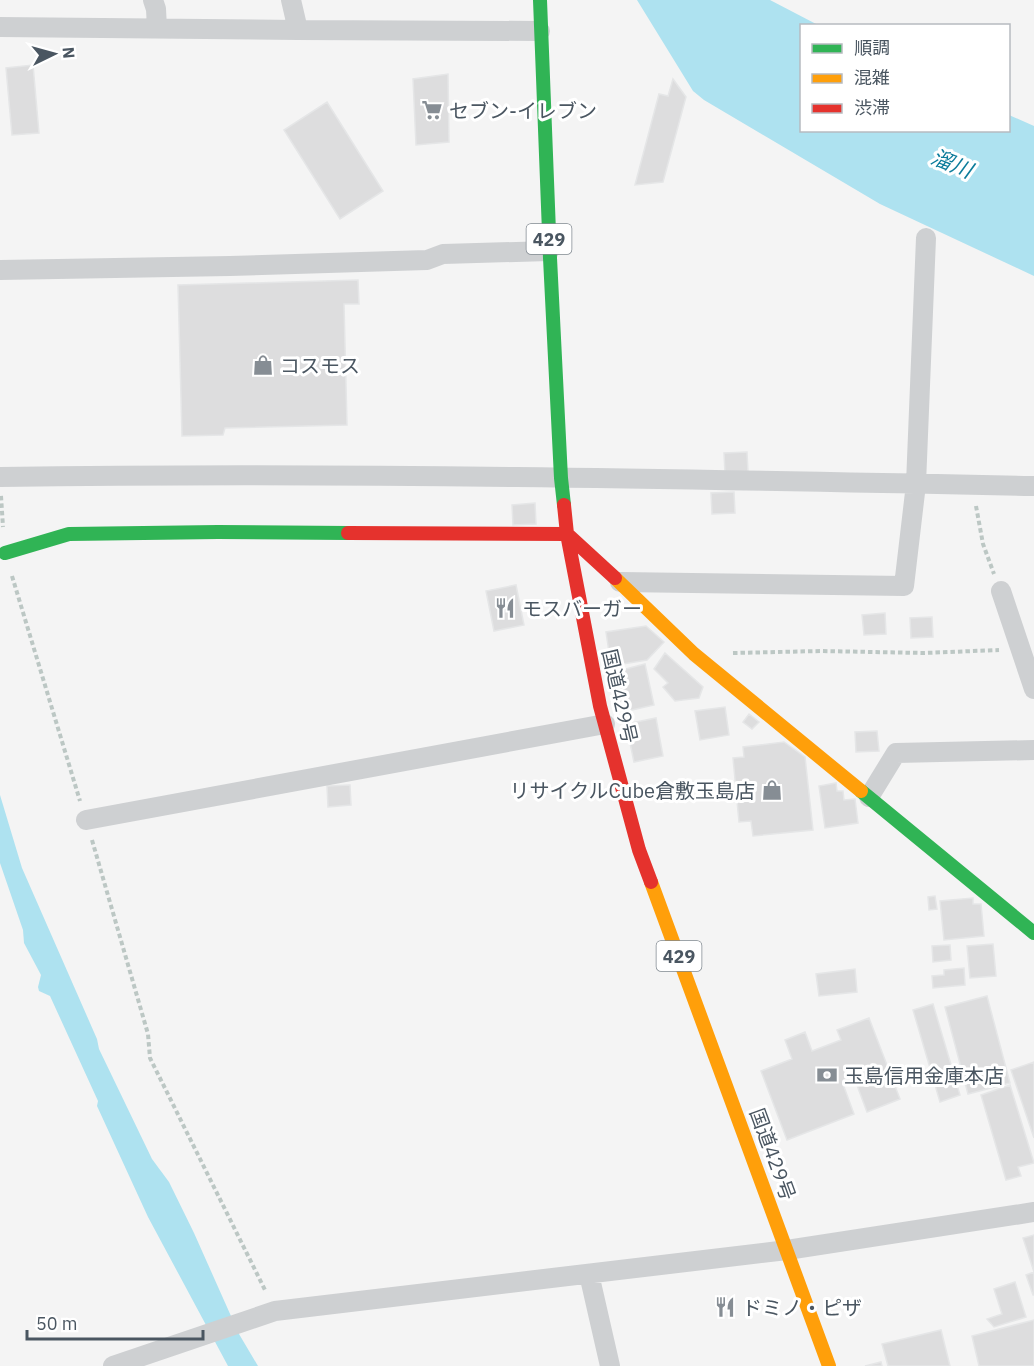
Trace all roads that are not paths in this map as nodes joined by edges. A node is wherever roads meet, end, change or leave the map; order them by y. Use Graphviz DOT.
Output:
graph roads {
  1 [pos="153,0"];
  2 [pos="291,0"];
  3 [pos="540,0"];
  4 [pos="0,27"];
  5 [pos="157,28"];
  6 [pos="298,30"];
  7 [pos="540,31"];
  8 [pos="926,238"];
  9 [pos="549,251"];
  10 [pos="0,270"];
  11 [pos="0,477"];
  12 [pos="561,478"];
  13 [pos="916,484"];
  14 [pos="1034,486"];
  15 [pos="567,534"];
  16 [pos="5,553"];
  17 [pos="620,582"];
  18 [pos="1001,591"];
  19 [pos="1034,689"];
  20 [pos="605,724"];
  21 [pos="1034,750"];
  22 [pos="869,797"];
  23 [pos="86,820"];
  24 [pos="1034,933"];
  25 [pos="1034,1212"];
  26 [pos="787,1250"];
  27 [pos="589,1274"];
  28 [pos="113,1366"];
  29 [pos="610,1366"];
  30 [pos="829,1366"];
  1 -- 5 [label="street"];
  2 -- 6 [label="street"];
  3 -- 7 [label="main road, 国道429号 / 429"];
  4 -- 5 [label="street"];
  5 -- 6 [label="street"];
  6 -- 7 [label="street"];
  7 -- 9 [label="main road, 国道429号 / 429"];
  8 -- 13 [label="street"];
  9 -- 10 [label="street"];
  9 -- 12 [label="main road, 国道429号 / 429"];
  11 -- 12 [label="street"];
  12 -- 13 [label="street"];
  12 -- 15 [label="main road, 国道429号 / 429"];
  13 -- 14 [label="street"];
  13 -- 17 [label="street"];
  15 -- 16 [label="main road"];
  15 -- 17 [label="main road"];
  15 -- 20 [label="main road, 国道429号 / 429"];
  17 -- 22 [label="main road"];
  18 -- 19 [label="street"];
  20 -- 23 [label="street"];
  20 -- 26 [label="main road, 国道429号 / 429"];
  21 -- 22 [label="street"];
  22 -- 24 [label="main road"];
  25 -- 26 [label="street"];
  26 -- 27 [label="street"];
  26 -- 30 [label="main road, 国道429号 / 429"];
  27 -- 28 [label="street"];
  27 -- 29 [label="street"];
}
